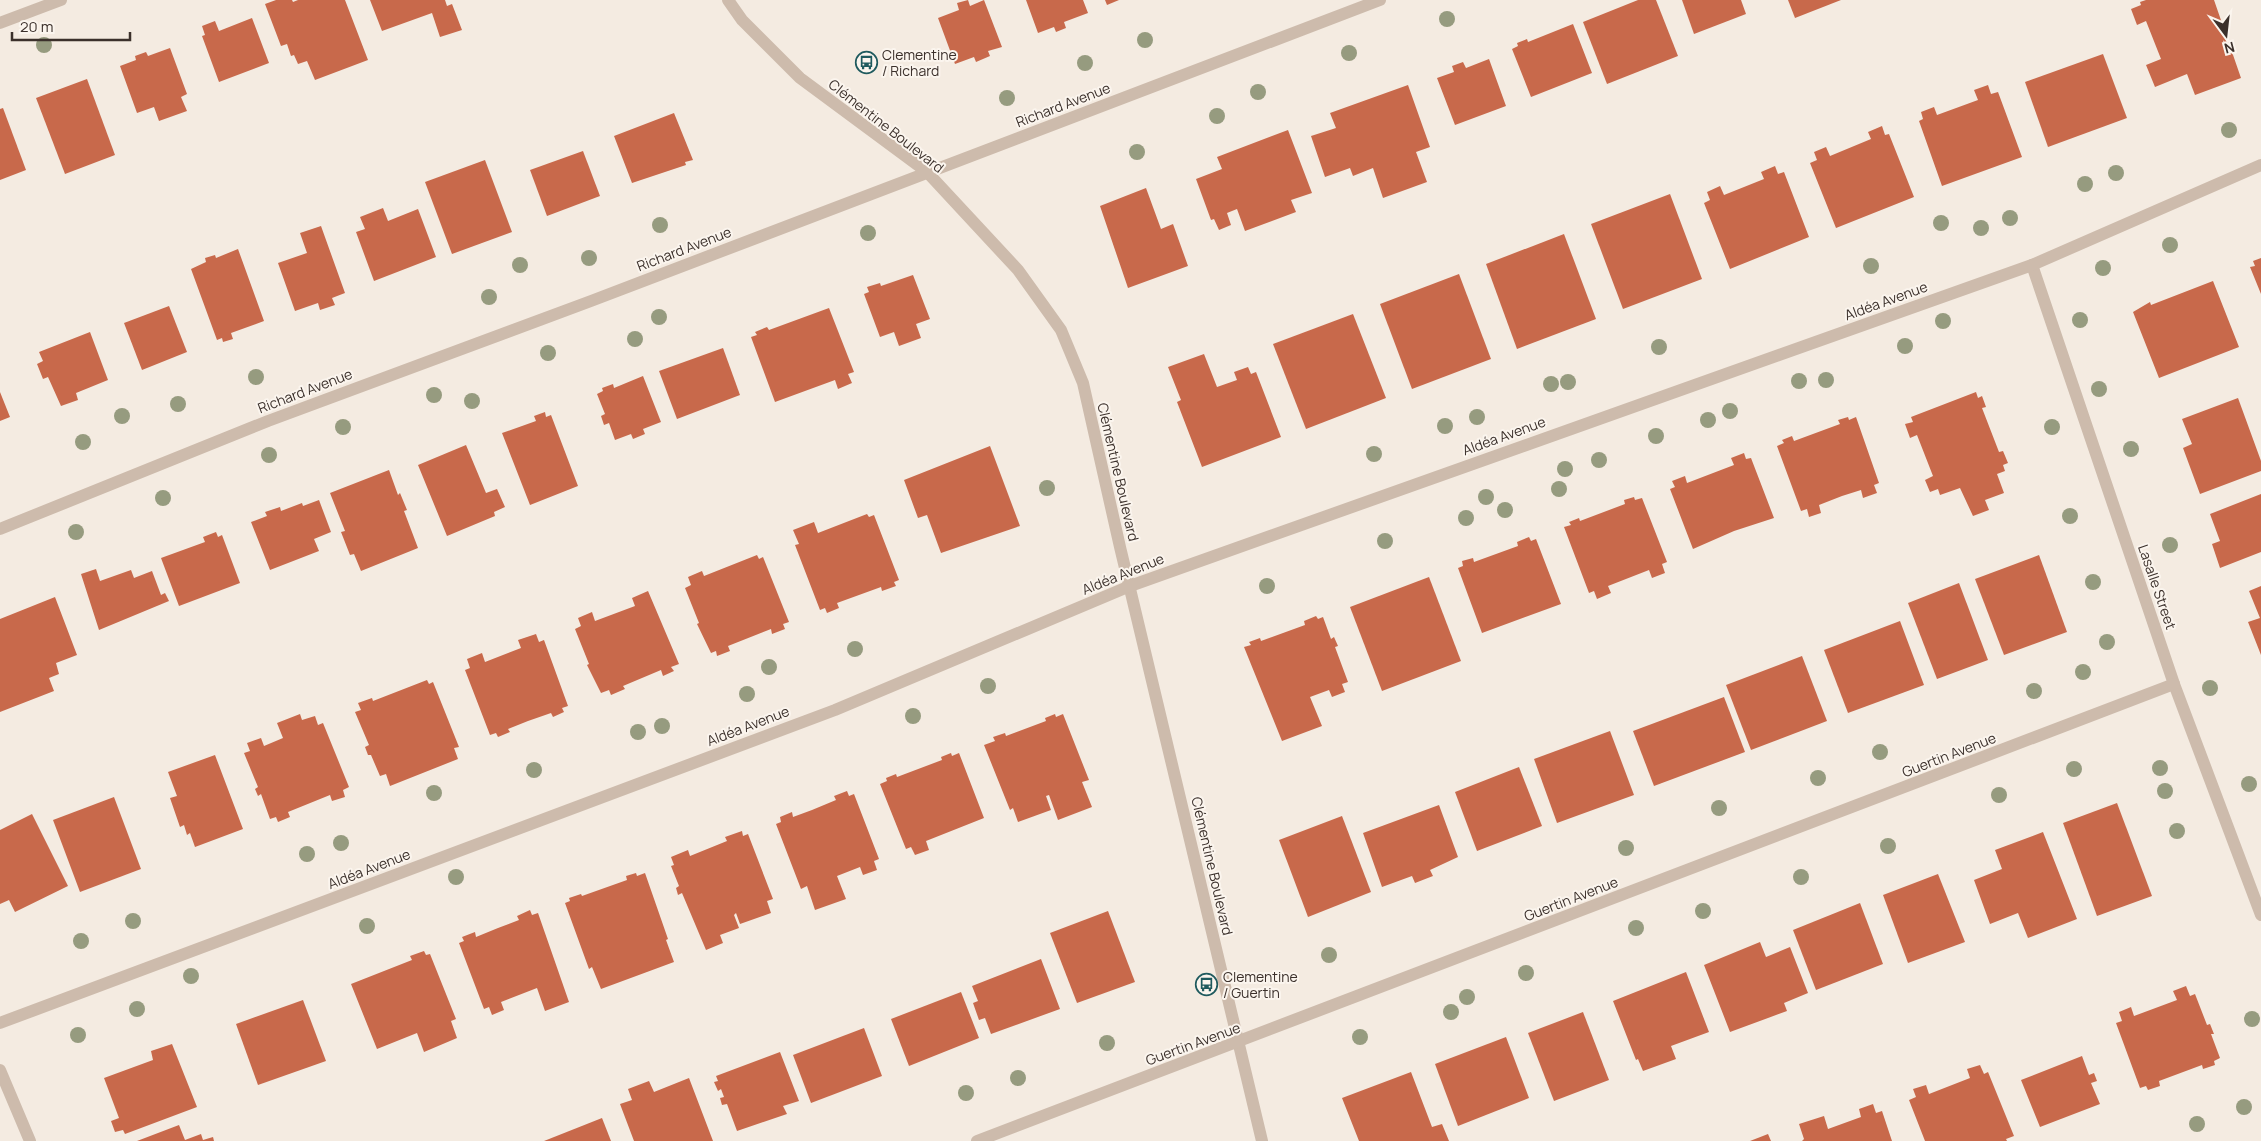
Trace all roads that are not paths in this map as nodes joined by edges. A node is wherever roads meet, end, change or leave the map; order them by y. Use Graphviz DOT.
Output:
graph roads {
  1 [pos="61,0"];
  2 [pos="728,0"];
  3 [pos="1380,0"];
  4 [pos="0,23"];
  5 [pos="2261,165"];
  6 [pos="927,172"];
  7 [pos="2032,265"];
  8 [pos="0,529"];
  9 [pos="1130,586"];
  10 [pos="2174,684"];
  11 [pos="2261,915"];
  12 [pos="0,1023"];
  13 [pos="1238,1043"];
  14 [pos="0,1070"];
  15 [pos="30,1141"];
  16 [pos="978,1141"];
  17 [pos="1262,1141"];
  1 -- 4 [label="street"];
  2 -- 6 [label="street, Clémentine Boulevard"];
  3 -- 6 [label="street, Richard Avenue"];
  5 -- 7 [label="street, Aldéa Avenue"];
  6 -- 8 [label="street, Richard Avenue"];
  6 -- 9 [label="street, Clémentine Boulevard"];
  7 -- 9 [label="street, Aldéa Avenue"];
  7 -- 10 [label="street, Lasalle Street"];
  9 -- 12 [label="street, Aldéa Avenue"];
  9 -- 13 [label="street, Clémentine Boulevard"];
  10 -- 11 [label="street, Lasalle Street"];
  10 -- 13 [label="street, Guertin Avenue"];
  13 -- 16 [label="street, Guertin Avenue"];
  13 -- 17 [label="street, Clémentine Boulevard"];
  14 -- 15 [label="street"];
}
